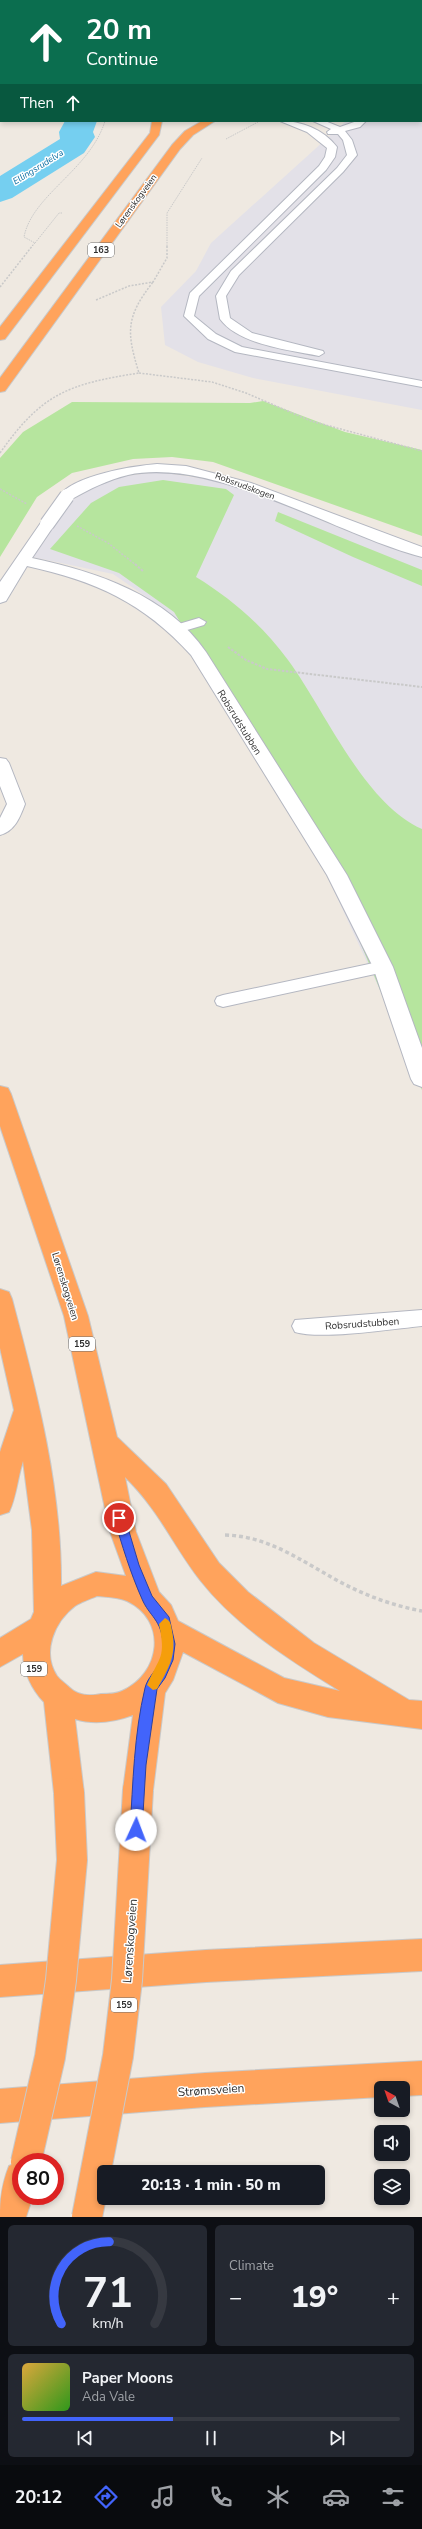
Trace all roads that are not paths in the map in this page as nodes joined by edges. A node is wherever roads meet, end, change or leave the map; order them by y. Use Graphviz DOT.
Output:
graph roads {
  1 [pos="157,122"];
  2 [pos="208,122"];
  3 [pos="288,122"];
  4 [pos="319,122"];
  5 [pos="360,122"];
  6 [pos="342,130"];
  7 [pos="320,135"];
  8 [pos="0,336"];
  9 [pos="331,356"];
  10 [pos="422,384"];
  11 [pos="0,388"];
  12 [pos="422,552"];
  13 [pos="22,560"];
  14 [pos="0,598"];
  15 [pos="199,622"];
  16 [pos="177,629"];
  17 [pos="0,763"];
  18 [pos="4,787"];
  19 [pos="0,829"];
  20 [pos="383,968"];
  21 [pos="223,1001"];
  22 [pos="422,1080"];
  23 [pos="0,1094"];
  24 [pos="0,1299"];
  25 [pos="422,1318"];
  26 [pos="302,1326"];
  27 [pos="26,1410"];
  28 [pos="105,1442"];
  29 [pos="0,1504"];
  30 [pos="148,1599"];
  31 [pos="40,1620"];
  32 [pos="167,1629"];
  33 [pos="0,1654"];
  34 [pos="151,1687"];
  35 [pos="58,1700"];
  36 [pos="411,1713"];
  37 [pos="422,1955"];
  38 [pos="0,1981"];
  39 [pos="422,2078"];
  40 [pos="0,2106"];
  41 [pos="28,2153"];
  42 [pos="13,2205"];
  43 [pos="9,2217"];
  44 [pos="87,2217"];
  1 -- 8 [label="highway, 163"];
  2 -- 11 [label="highway, Lørenskogveien / 163"];
  3 -- 7 [label="lane"];
  4 -- 6 [label="lane"];
  5 -- 6 [label="lane"];
  6 -- 7 [label="lane"];
  6 -- 9 [label="lane"];
  7 -- 10 [label="lane"];
  12 -- 13 [label="street, Robsrudskogen, bridge"];
  13 -- 14 [label="street, Robsrudskogen"];
  13 -- 16 [label="street, Robsrudstubben"];
  15 -- 16 [label="lane"];
  16 -- 20 [label="street, Robsrudstubben"];
  17 -- 18 [label="street"];
  18 -- 19 [label="street"];
  20 -- 21 [label="lane"];
  20 -- 22 [label="street, Robsrudstubben"];
  23 -- 28 [label="highway, Lørenskogveien / 159"];
  24 -- 27 [label="highway, 159"];
  25 -- 26 [label="lane, Robsrudstubben"];
  27 -- 29 [label="highway"];
  27 -- 31 [label="highway, 159"];
  28 -- 30 [label="highway, Lørenskogveien / 159"];
  28 -- 36 [label="highway"];
  30 -- 31 [label="highway, 159"];
  30 -- 32 [label="highway, 159"];
  31 -- 33 [label="highway"];
  31 -- 35 [label="highway, 159"];
  32 -- 34 [label="highway, 159"];
  32 -- 36 [label="highway"];
  34 -- 35 [label="highway, 159"];
  34 -- 44 [label="highway, Lørenskogveien / 159, bridge"];
  35 -- 41 [label="highway, bridge"];
  37 -- 38 [label="highway"];
  39 -- 40 [label="highway, Strømsveien"];
  42 -- 43 [label="highway"];
}
